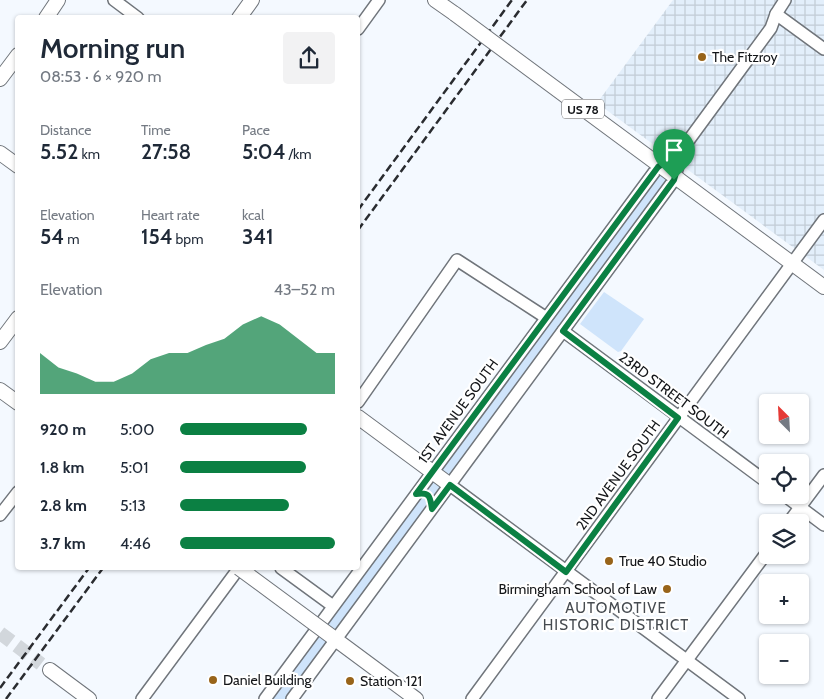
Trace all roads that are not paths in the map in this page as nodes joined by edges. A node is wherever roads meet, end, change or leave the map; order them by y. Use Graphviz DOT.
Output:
graph roads {
  1 [pos="58,0"];
  2 [pos="114,0"];
  3 [pos="252,0"];
  4 [pos="379,0"];
  5 [pos="435,0"];
  6 [pos="785,0"];
  7 [pos="776,14"];
  8 [pos="48,15"];
  9 [pos="134,15"];
  10 [pos="241,15"];
  11 [pos="360,26"];
  12 [pos="824,49"];
  13 [pos="15,59"];
  14 [pos="0,79"];
  15 [pos="683,148"];
  16 [pos="0,153"];
  17 [pos="15,164"];
  18 [pos="824,220"];
  19 [pos="792,264"];
  20 [pos="824,287"];
  21 [pos="545,317"];
  22 [pos="15,322"];
  23 [pos="563,331"];
  24 [pos="0,342"];
  25 [pos="0,390"];
  26 [pos="360,399"];
  27 [pos="15,400"];
  28 [pos="360,418"];
  29 [pos="678,418"];
  30 [pos="432,472"];
  31 [pos="824,475"];
  32 [pos="759,476"];
  33 [pos="450,485"];
  34 [pos="416,494"];
  35 [pos="15,496"];
  36 [pos="796,504"];
  37 [pos="800,507"];
  38 [pos="432,509"];
  39 [pos="795,514"];
  40 [pos="0,515"];
  41 [pos="824,525"];
  42 [pos="759,563"];
  43 [pos="238,570"];
  44 [pos="242,570"];
  45 [pos="284,570"];
  46 [pos="360,570"];
  47 [pos="360,570"];
  48 [pos="566,572"];
  49 [pos="333,606"];
  50 [pos="334,638"];
  51 [pos="687,660"];
  52 [pos="50,670"];
  53 [pos="89,699"];
  54 [pos="142,699"];
  55 [pos="265,699"];
  56 [pos="292,699"];
  57 [pos="416,699"];
  58 [pos="472,699"];
  59 [pos="658,699"];
  60 [pos="739,699"];
  1 -- 8 [label="main road"];
  2 -- 9 [label="street"];
  3 -- 10 [label="main road"];
  4 -- 11 [label="street"];
  5 -- 19 [label="main road, US 78, bridge"];
  6 -- 7 [label="street, 1ST AVENUE SOUTH"];
  7 -- 12 [label="street"];
  7 -- 15 [label="street, 1ST AVENUE SOUTH"];
  13 -- 14 [label="main road"];
  15 -- 21 [label="street, 1ST AVENUE SOUTH"];
  15 -- 23 [label="street, 1ST AVENUE SOUTH"];
  16 -- 17 [label="main road"];
  18 -- 19 [label="street, 2ND AVENUE SOUTH"];
  19 -- 20 [label="main road, US 78"];
  19 -- 29 [label="street, 2ND AVENUE SOUTH"];
  21 -- 26 [label="street"];
  21 -- 30 [label="street, 1ST AVENUE SOUTH"];
  22 -- 24 [label="main road"];
  23 -- 29 [label="street, 23RD STREET SOUTH"];
  23 -- 33 [label="street, 1ST AVENUE SOUTH"];
  25 -- 27 [label="main road"];
  28 -- 30 [label="main road"];
  29 -- 32 [label="street, 23RD STREET SOUTH"];
  29 -- 48 [label="street, 2ND AVENUE SOUTH"];
  30 -- 33 [label="main road"];
  30 -- 34 [label="street, 1ST AVENUE SOUTH"];
  31 -- 37 [label="street"];
  33 -- 38 [label="street, 1ST AVENUE SOUTH"];
  33 -- 48 [label="street"];
  34 -- 38 [label="street"];
  34 -- 46 [label="street, 1ST AVENUE SOUTH"];
  35 -- 40 [label="street"];
  36 -- 37 [label="street"];
  37 -- 39 [label="street"];
  37 -- 41 [label="street"];
  38 -- 50 [label="street, 1ST AVENUE SOUTH"];
  42 -- 51 [label="street"];
  43 -- 54 [label="street"];
  44 -- 50 [label="main road, bridge"];
  45 -- 49 [label="street"];
  47 -- 49 [label="street, 1ST AVENUE SOUTH"];
  48 -- 51 [label="street"];
  48 -- 58 [label="street, 2ND AVENUE SOUTH"];
  49 -- 55 [label="street, 1ST AVENUE SOUTH"];
  50 -- 56 [label="street, 1ST AVENUE SOUTH"];
  50 -- 57 [label="main road"];
  51 -- 59 [label="street"];
  51 -- 60 [label="street"];
  52 -- 53 [label="main road"];
}
